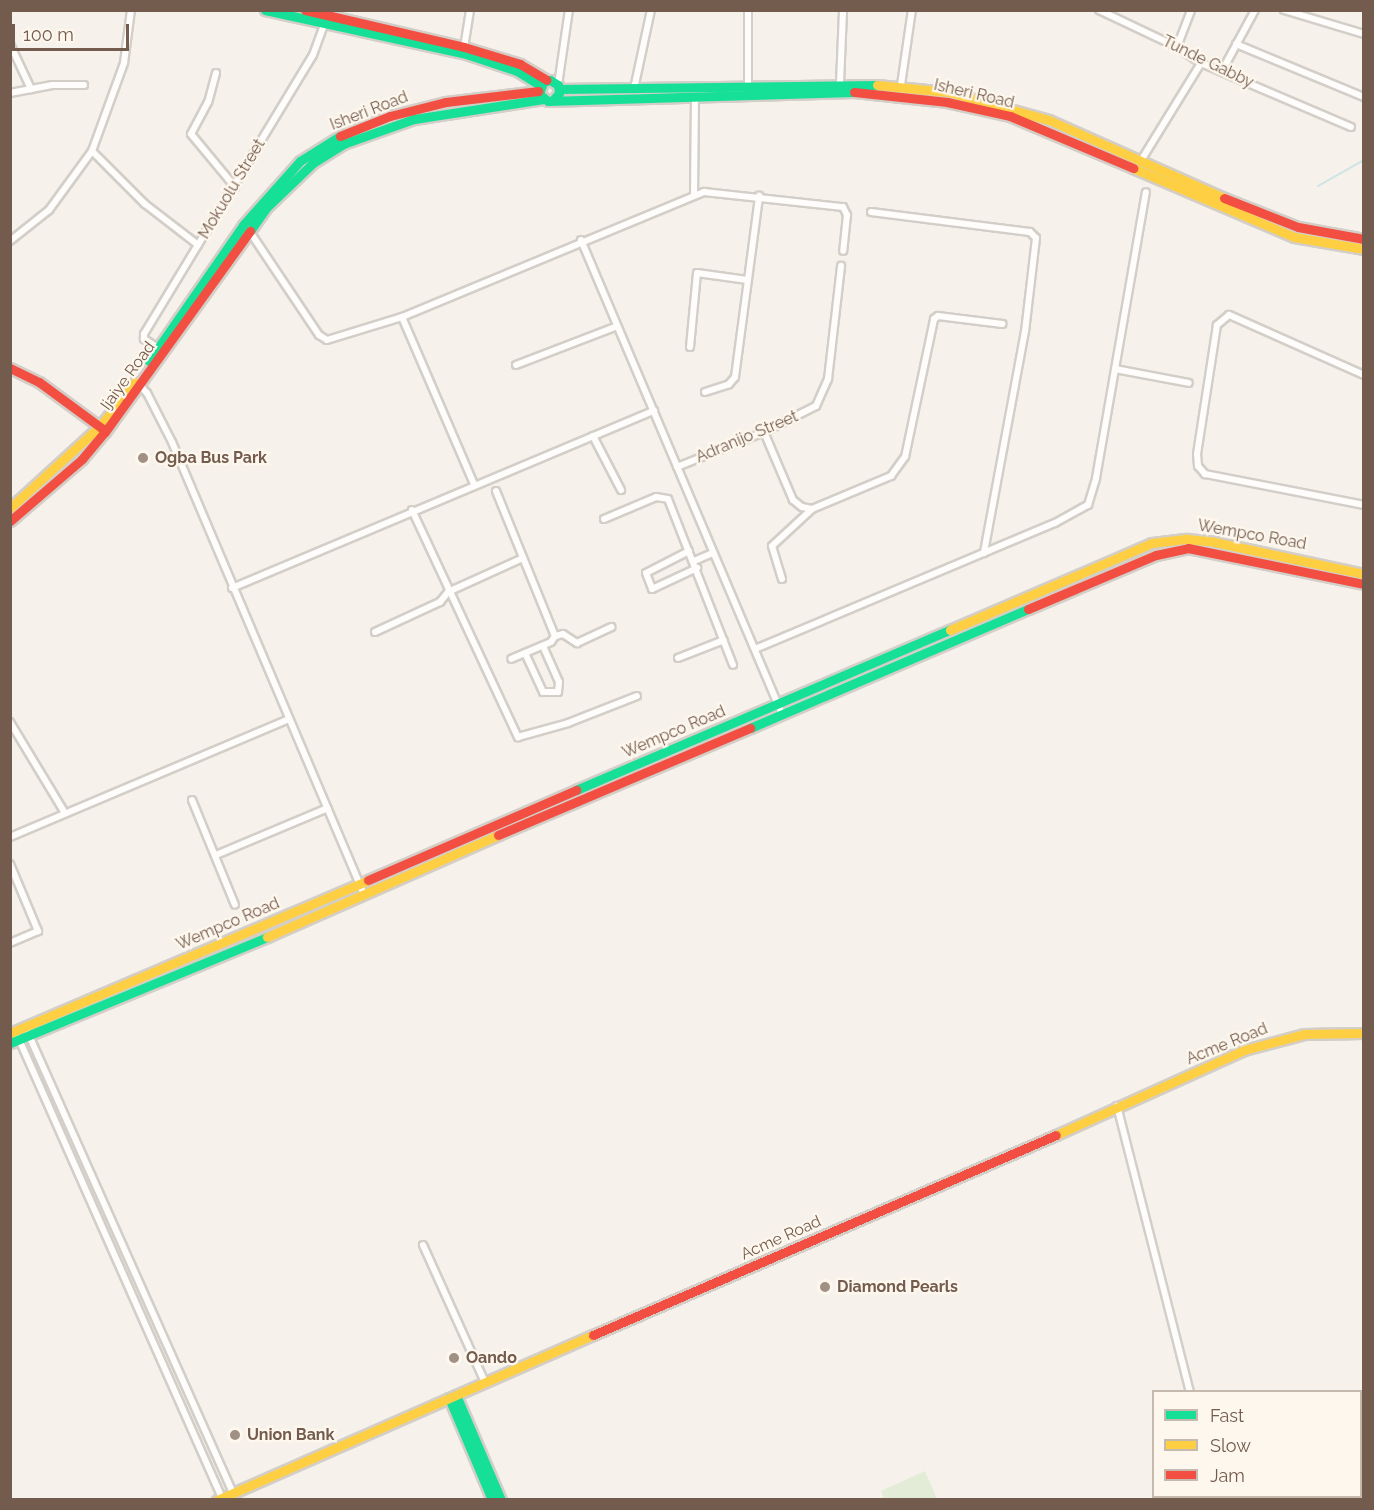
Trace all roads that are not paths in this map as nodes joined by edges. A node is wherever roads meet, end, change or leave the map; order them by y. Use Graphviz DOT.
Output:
graph roads {
  1 [pos="131,10"];
  2 [pos="265,10"];
  3 [pos="305,10"];
  4 [pos="470,10"];
  5 [pos="569,10"];
  6 [pos="651,10"];
  7 [pos="748,10"];
  8 [pos="843,10"];
  9 [pos="912,10"];
  10 [pos="1099,10"];
  11 [pos="1191,10"];
  12 [pos="1255,10"];
  13 [pos="1284,10"];
  14 [pos="326,16"];
  15 [pos="1364,34"];
  16 [pos="10,44"];
  17 [pos="1236,44"];
  18 [pos="1177,47"];
  19 [pos="464,50"];
  20 [pos="1201,63"];
  21 [pos="1222,71"];
  22 [pos="216,73"];
  23 [pos="840,83"];
  24 [pos="84,85"];
  25 [pos="901,85"];
  26 [pos="748,86"];
  27 [pos="548,87"];
  28 [pos="31,89"];
  29 [pos="634,89"];
  30 [pos="10,93"];
  31 [pos="1364,96"];
  32 [pos="695,98"];
  33 [pos="1012,111"];
  34 [pos="1351,128"];
  35 [pos="92,151"];
  36 [pos="1142,159"];
  37 [pos="235,187"];
  38 [pos="1146,192"];
  39 [pos="694,194"];
  40 [pos="759,196"];
  41 [pos="871,212"];
  42 [pos="247,229"];
  43 [pos="1364,239"];
  44 [pos="580,240"];
  45 [pos="10,241"];
  46 [pos="198,246"];
  47 [pos="1364,249"];
  48 [pos="843,250"];
  49 [pos="841,266"];
  50 [pos="748,280"];
  51 [pos="402,317"];
  52 [pos="1003,324"];
  53 [pos="615,327"];
  54 [pos="690,347"];
  55 [pos="158,348"];
  56 [pos="516,365"];
  57 [pos="10,368"];
  58 [pos="1115,369"];
  59 [pos="1364,375"];
  60 [pos="138,383"];
  61 [pos="1189,383"];
  62 [pos="705,392"];
  63 [pos="654,411"];
  64 [pos="103,429"];
  65 [pos="764,432"];
  66 [pos="593,436"];
  67 [pos="677,468"];
  68 [pos="474,484"];
  69 [pos="496,490"];
  70 [pos="621,490"];
  71 [pos="1364,505"];
  72 [pos="10,508"];
  73 [pos="812,509"];
  74 [pos="412,510"];
  75 [pos="603,519"];
  76 [pos="10,521"];
  77 [pos="689,551"];
  78 [pos="713,553"];
  79 [pos="984,553"];
  80 [pos="1279,554"];
  81 [pos="523,558"];
  82 [pos="695,564"];
  83 [pos="1277,565"];
  84 [pos="1364,574"];
  85 [pos="782,579"];
  86 [pos="1364,584"];
  87 [pos="232,588"];
  88 [pos="448,592"];
  89 [pos="611,627"];
  90 [pos="375,632"];
  91 [pos="555,636"];
  92 [pos="724,640"];
  93 [pos="543,646"];
  94 [pos="755,649"];
  95 [pos="525,653"];
  96 [pos="678,658"];
  97 [pos="510,659"];
  98 [pos="733,665"];
  99 [pos="638,696"];
  100 [pos="777,704"];
  101 [pos="782,714"];
  102 [pos="289,718"];
  103 [pos="12,726"];
  104 [pos="192,800"];
  105 [pos="328,808"];
  106 [pos="65,813"];
  107 [pos="10,837"];
  108 [pos="216,855"];
  109 [pos="10,864"];
  110 [pos="360,884"];
  111 [pos="365,896"];
  112 [pos="235,905"];
  113 [pos="10,943"];
  114 [pos="27,1031"];
  115 [pos="1364,1033"];
  116 [pos="14,1037"];
  117 [pos="1116,1106"];
  118 [pos="423,1245"];
  119 [pos="485,1382"];
  120 [pos="1189,1390"];
  121 [pos="453,1397"];
  122 [pos="191,1400"];
  123 [pos="181,1405"];
  124 [pos="233,1493"];
  125 [pos="219,1499"];
  126 [pos="492,1500"];
  127 [pos="501,1500"];
  1 -- 35 [label="street"];
  2 -- 14 [label="street"];
  3 -- 14 [label="street"];
  4 -- 19 [label="street"];
  5 -- 27 [label="street"];
  6 -- 29 [label="street"];
  7 -- 26 [label="street"];
  8 -- 23 [label="street"];
  9 -- 25 [label="street"];
  10 -- 18 [label="street, Tunde Gabby"];
  11 -- 18 [label="street"];
  12 -- 17 [label="street"];
  13 -- 15 [label="street"];
  14 -- 19 [label="street"];
  14 -- 37 [label="street, Mokuolu Street"];
  16 -- 28 [label="street"];
  17 -- 21 [label="street"];
  17 -- 31 [label="street"];
  18 -- 20 [label="street, Tunde Gabby"];
  19 -- 27 [label="street"];
  20 -- 21 [label="street, Tunde Gabby"];
  20 -- 36 [label="street"];
  21 -- 34 [label="street, Tunde Gabby"];
  22 -- 37 [label="street"];
  23 -- 25 [label="street, Isheri Road"];
  23 -- 26 [label="street, Isheri Road"];
  24 -- 28 [label="street"];
  25 -- 33 [label="street, Isheri Road"];
  26 -- 29 [label="street, Isheri Road"];
  27 -- 29 [label="street, Isheri Road"];
  27 -- 32 [label="street, Isheri Road"];
  27 -- 42 [label="street, Isheri Road"];
  28 -- 30 [label="street"];
  32 -- 33 [label="street, Isheri Road"];
  32 -- 39 [label="street"];
  33 -- 36 [label="street, Isheri Road"];
  33 -- 47 [label="street, Isheri Road"];
  35 -- 45 [label="street"];
  35 -- 46 [label="street"];
  36 -- 43 [label="street, Isheri Road"];
  37 -- 46 [label="street, Mokuolu Street"];
  38 -- 58 [label="street"];
  39 -- 40 [label="street"];
  39 -- 44 [label="street"];
  40 -- 48 [label="street"];
  40 -- 50 [label="street"];
  41 -- 79 [label="street"];
  42 -- 51 [label="street"];
  42 -- 55 [label="street, Ijaiye Road"];
  42 -- 60 [label="street, Ijaiye Road"];
  44 -- 51 [label="street"];
  44 -- 53 [label="street"];
  46 -- 55 [label="street, Mokuolu Street"];
  49 -- 65 [label="street, Adranijo Street"];
  50 -- 54 [label="street"];
  50 -- 62 [label="street"];
  51 -- 68 [label="street"];
  52 -- 73 [label="street"];
  53 -- 56 [label="street"];
  53 -- 63 [label="street"];
  55 -- 60 [label="street, Ijaiye Road"];
  57 -- 64 [label="street"];
  58 -- 61 [label="street"];
  58 -- 79 [label="street"];
  59 -- 71 [label="street"];
  60 -- 64 [label="street, Ijaiye Road"];
  60 -- 87 [label="street"];
  63 -- 66 [label="street"];
  63 -- 67 [label="street"];
  64 -- 72 [label="street, Ijaiye Road"];
  64 -- 76 [label="street, Ijaiye Road"];
  65 -- 67 [label="street, Adranijo Street"];
  65 -- 73 [label="street"];
  66 -- 68 [label="street"];
  66 -- 70 [label="street"];
  67 -- 78 [label="street"];
  68 -- 74 [label="street"];
  69 -- 81 [label="street"];
  73 -- 85 [label="street"];
  74 -- 87 [label="street"];
  74 -- 88 [label="street"];
  75 -- 77 [label="street"];
  77 -- 82 [label="street"];
  77 -- 82 [label="street"];
  78 -- 82 [label="street"];
  78 -- 94 [label="street"];
  79 -- 94 [label="street"];
  80 -- 83 [label="street"];
  80 -- 84 [label="street, Wempco Road"];
  80 -- 100 [label="street, Wempco Road"];
  81 -- 88 [label="street"];
  81 -- 91 [label="street"];
  82 -- 92 [label="street"];
  83 -- 86 [label="street, Wempco Road"];
  83 -- 101 [label="street, Wempco Road"];
  87 -- 102 [label="street"];
  88 -- 90 [label="street"];
  88 -- 99 [label="street"];
  89 -- 91 [label="street"];
  91 -- 93 [label="street"];
  92 -- 96 [label="street"];
  92 -- 98 [label="street"];
  93 -- 95 [label="street"];
  93 -- 95 [label="street"];
  94 -- 100 [label="street"];
  95 -- 97 [label="street"];
  100 -- 101 [label="street"];
  100 -- 110 [label="street, Wempco Road"];
  101 -- 111 [label="street, Wempco Road"];
  102 -- 105 [label="street"];
  102 -- 106 [label="street"];
  103 -- 106 [label="street"];
  104 -- 108 [label="street"];
  105 -- 108 [label="street"];
  105 -- 110 [label="street"];
  106 -- 107 [label="street"];
  108 -- 112 [label="street"];
  109 -- 113 [label="street"];
  110 -- 111 [label="street"];
  110 -- 114 [label="street, Wempco Road"];
  111 -- 114 [label="street, Wempco Road"];
  114 -- 116 [label="street, Wempco Road"];
  114 -- 122 [label="street"];
  115 -- 117 [label="street, Acme Road"];
  116 -- 123 [label="street"];
  117 -- 119 [label="street, Acme Road"];
  117 -- 120 [label="street"];
  118 -- 119 [label="street"];
  119 -- 121 [label="street, Acme Road"];
  121 -- 124 [label="street, Acme Road"];
  121 -- 126 [label="street"];
  121 -- 127 [label="street"];
  122 -- 123 [label="street"];
  122 -- 124 [label="street"];
  123 -- 125 [label="street"];
  124 -- 125 [label="street, Acme Road"];
}
